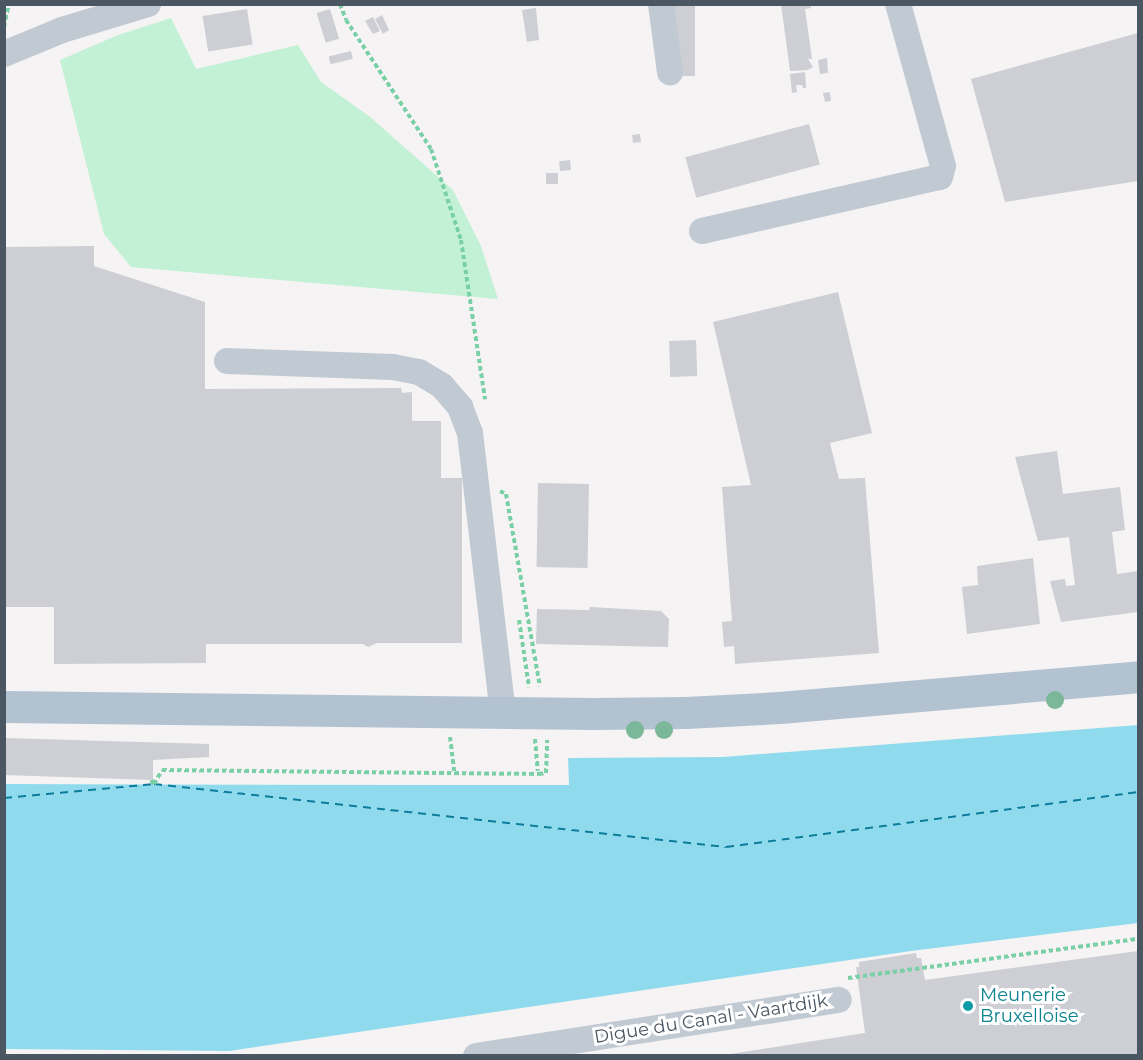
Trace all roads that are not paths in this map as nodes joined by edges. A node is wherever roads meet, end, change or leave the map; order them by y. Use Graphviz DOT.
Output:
graph roads {
  1 [pos="148,4"];
  2 [pos="661,4"];
  3 [pos="898,4"];
  4 [pos="4,54"];
  5 [pos="670,72"];
  6 [pos="702,231"];
  7 [pos="227,361"];
  8 [pos="1138,676"];
  9 [pos="4,707"];
  10 [pos="503,712"];
  11 [pos="843,989"];
  12 [pos="476,1056"];
  1 -- 4 [label="street"];
  2 -- 5 [label="street"];
  3 -- 6 [label="street"];
  7 -- 10 [label="street"];
  8 -- 10 [label="main road"];
  9 -- 10 [label="main road"];
  11 -- 12 [label="street, Digue du Canal - Vaartdijk"];
}
